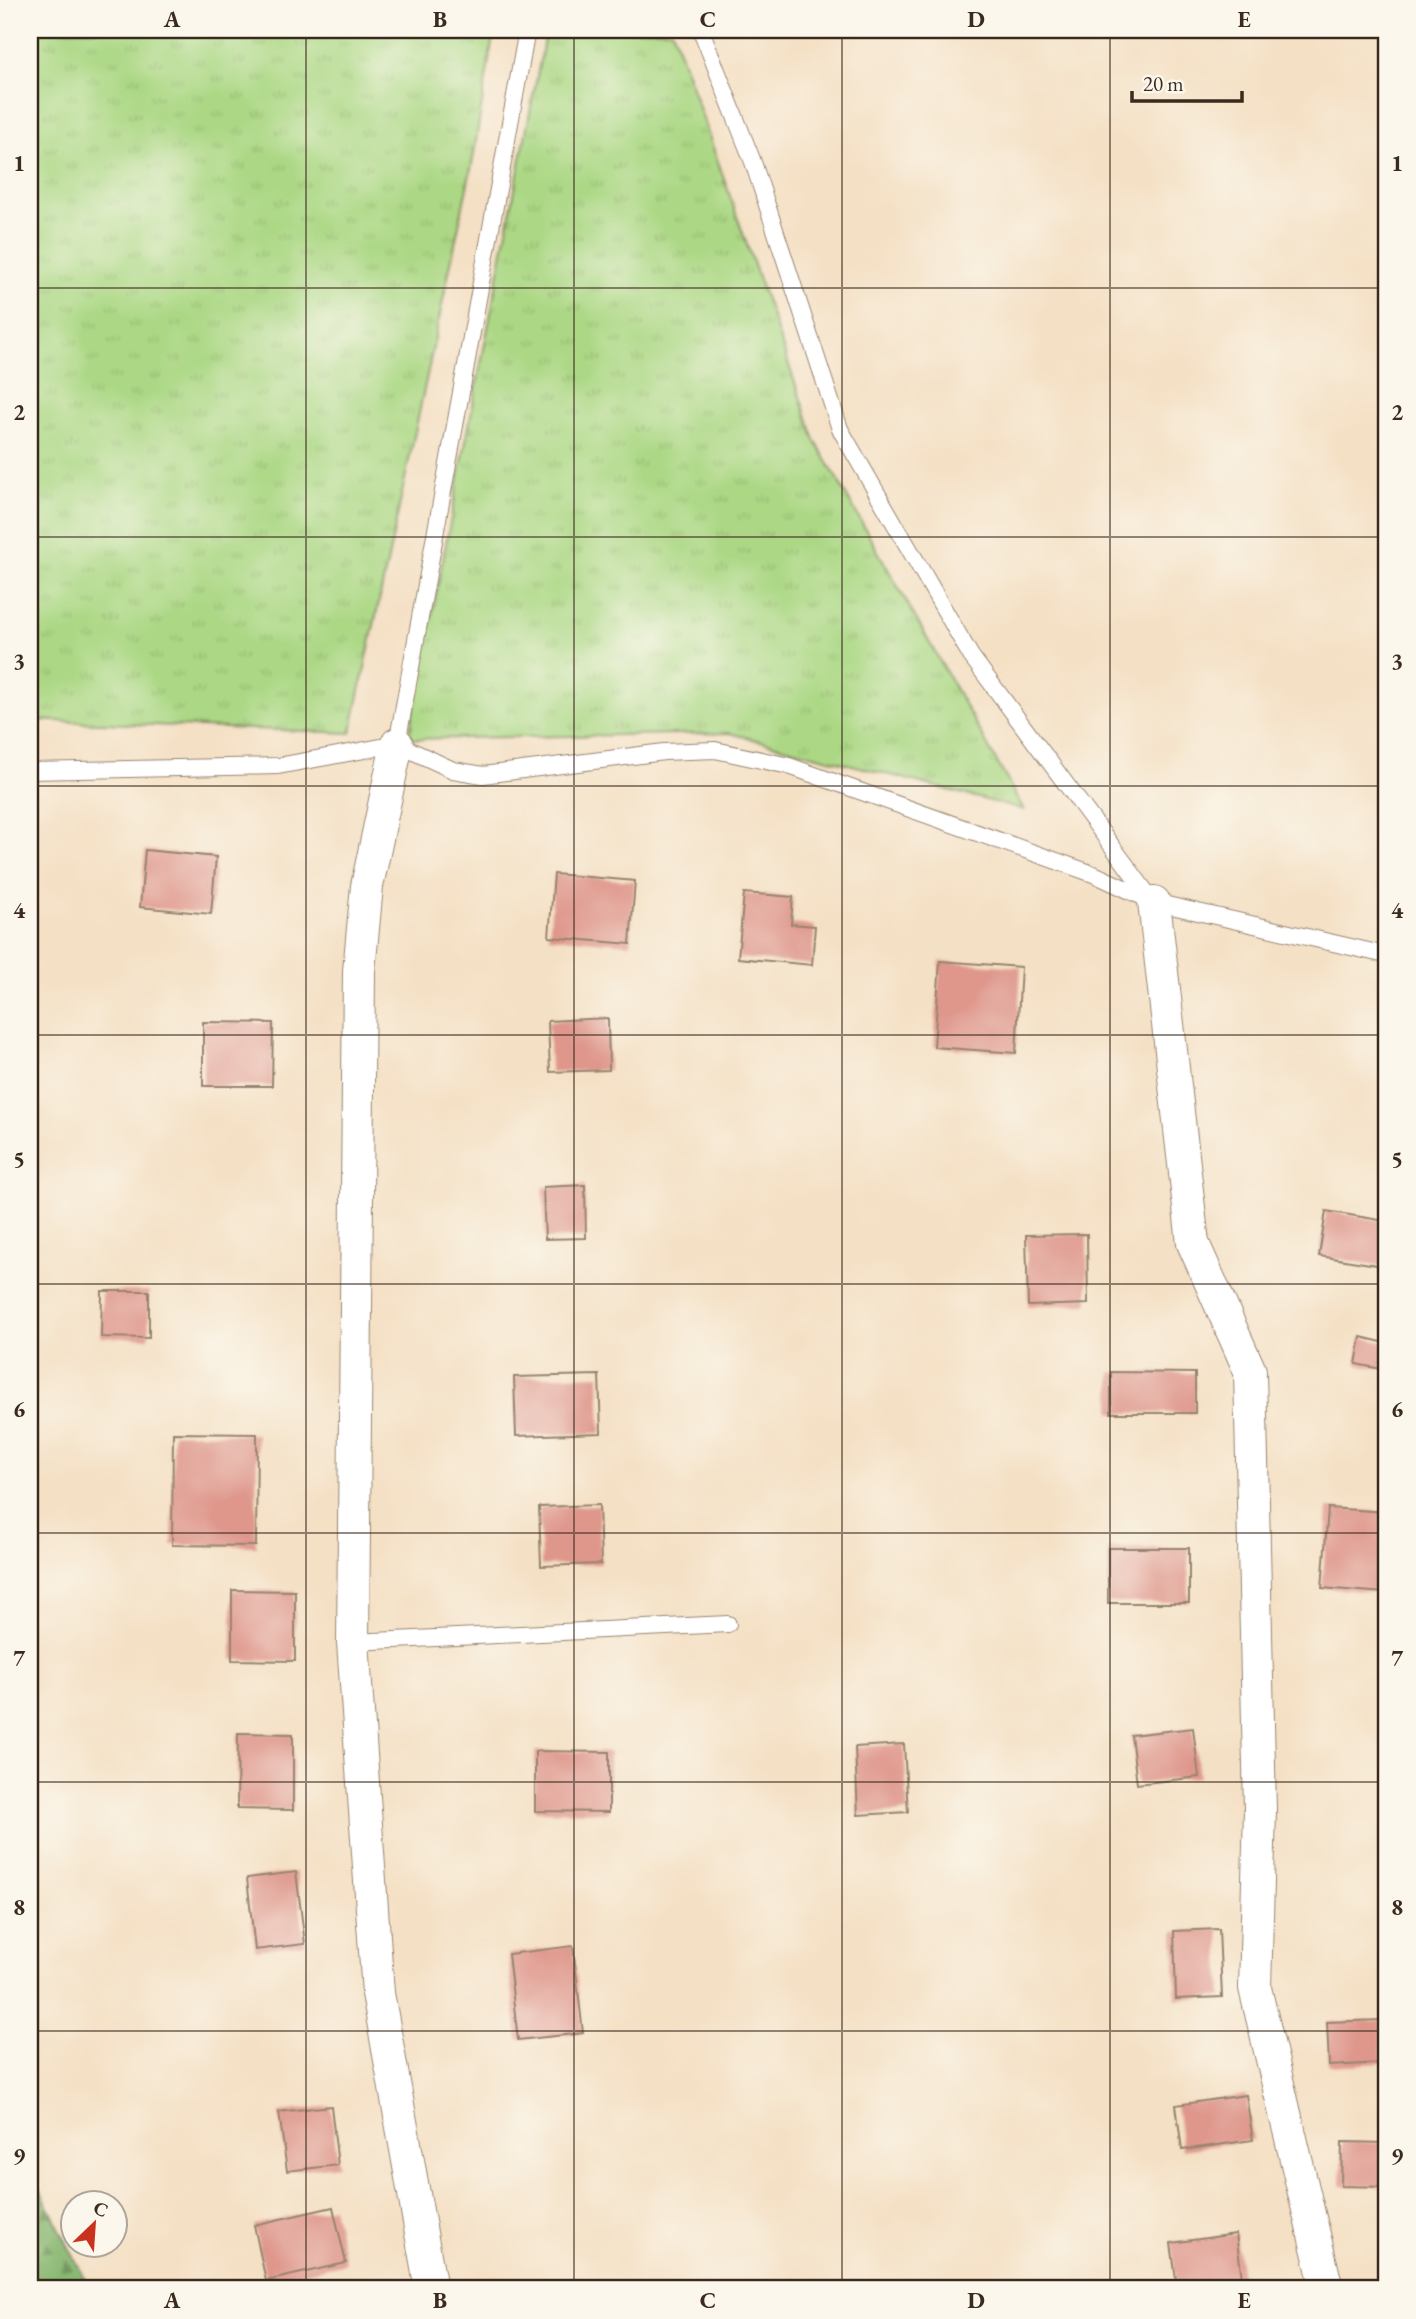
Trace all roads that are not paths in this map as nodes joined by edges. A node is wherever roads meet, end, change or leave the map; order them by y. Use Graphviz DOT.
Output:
graph roads {
  1 [pos="527,30"];
  2 [pos="701,30"];
  3 [pos="397,744"];
  4 [pos="30,771"];
  5 [pos="1154,902"];
  6 [pos="1386,955"];
  7 [pos="728,1623"];
  8 [pos="353,1642"];
  9 [pos="430,2289"];
  10 [pos="1327,2289"];
  1 -- 3 [label="lane"];
  2 -- 5 [label="lane"];
  3 -- 4 [label="lane"];
  3 -- 5 [label="lane"];
  3 -- 8 [label="street"];
  5 -- 6 [label="lane"];
  5 -- 10 [label="street"];
  7 -- 8 [label="lane"];
  8 -- 9 [label="street"];
}
